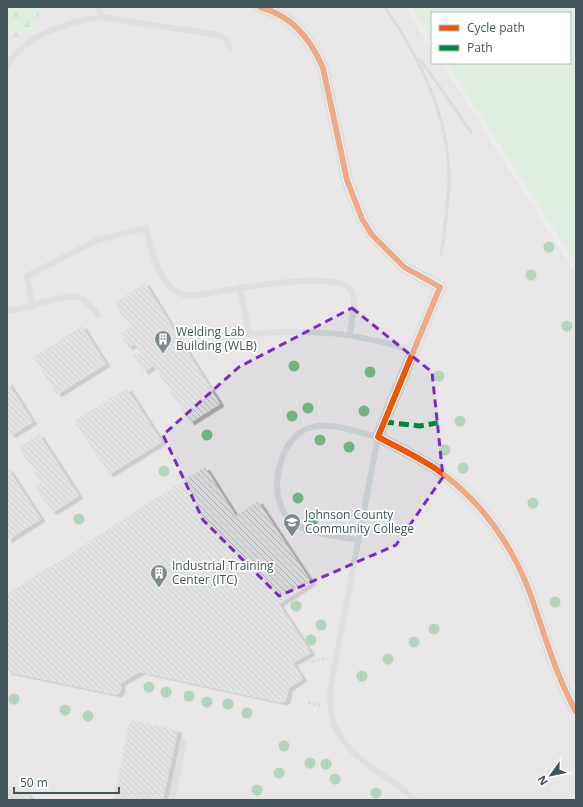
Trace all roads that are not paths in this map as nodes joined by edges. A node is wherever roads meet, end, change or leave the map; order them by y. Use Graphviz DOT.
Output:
graph roads {
  1 [pos="99,7"];
  2 [pos="260,7"];
  3 [pos="101,17"];
  4 [pos="230,49"];
  5 [pos="7,65"];
  6 [pos="240,287"];
  7 [pos="32,307"];
  8 [pos="7,311"];
  9 [pos="98,315"];
  10 [pos="350,334"];
  11 [pos="414,350"];
  12 [pos="378,437"];
  13 [pos="358,540"];
  14 [pos="576,712"];
  15 [pos="184,742"];
  16 [pos="172,800"];
  17 [pos="414,800"];
  1 -- 3 [label="lane"];
  2 -- 11 [label="street"];
  3 -- 4 [label="lane"];
  3 -- 5 [label="lane"];
  6 -- 7 [label="lane"];
  6 -- 10 [label="lane"];
  6 -- 10 [label="lane"];
  7 -- 8 [label="lane"];
  7 -- 9 [label="lane"];
  10 -- 11 [label="lane"];
  11 -- 12 [label="street"];
  12 -- 13 [label="lane"];
  12 -- 13 [label="lane"];
  12 -- 14 [label="street"];
  13 -- 17 [label="lane"];
  15 -- 16 [label="lane"];
}
